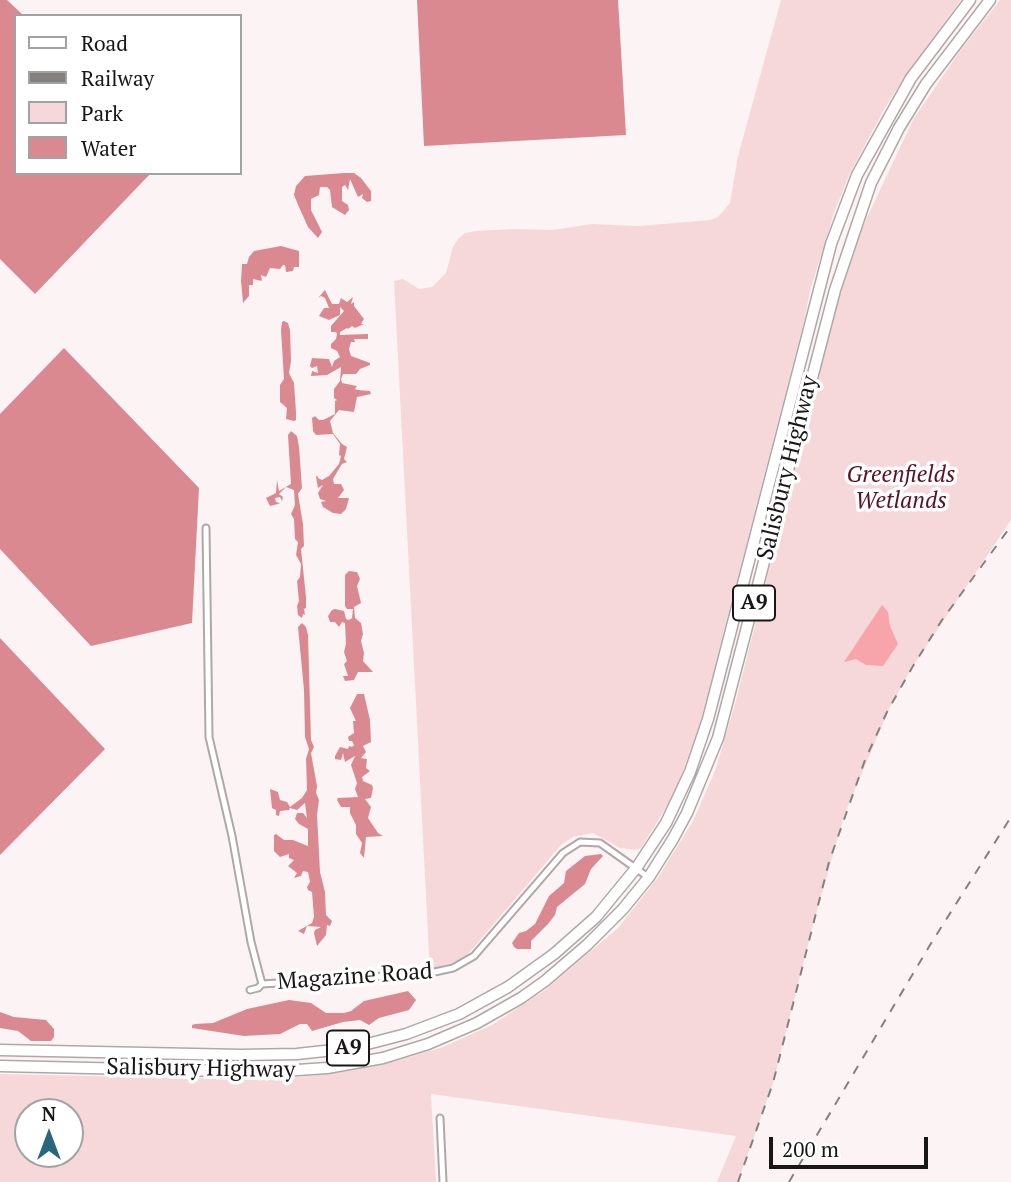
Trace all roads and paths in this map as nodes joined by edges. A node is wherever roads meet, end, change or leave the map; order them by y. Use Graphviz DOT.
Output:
graph roads {
  1 [pos="970,0"];
  2 [pos="990,0"];
  3 [pos="206,527"];
  4 [pos="636,869"];
  5 [pos="649,877"];
  6 [pos="262,984"];
  7 [pos="250,990"];
  8 [pos="0,1050"];
  9 [pos="0,1066"];
  10 [pos="440,1118"];
  11 [pos="443,1182"];
  1 -- 4 [label="highway, Salisbury Highway / A9"];
  2 -- 5 [label="highway, Salisbury Highway / A9"];
  3 -- 6 [label="street"];
  4 -- 5 [label="street, Magazine Road"];
  4 -- 6 [label="street, Magazine Road"];
  4 -- 8 [label="highway, Salisbury Highway / A9"];
  5 -- 9 [label="highway, Salisbury Highway / A9"];
  6 -- 7 [label="street, Magazine Road"];
  10 -- 11 [label="street"];
}
